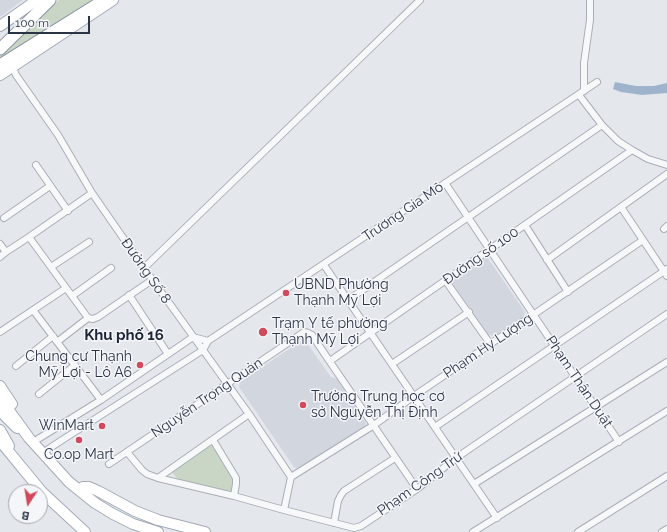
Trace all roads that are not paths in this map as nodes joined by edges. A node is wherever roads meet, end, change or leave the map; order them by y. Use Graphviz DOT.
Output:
graph roads {
  1 [pos="29,0"];
  2 [pos="36,0"];
  3 [pos="50,0"];
  4 [pos="104,0"];
  5 [pos="113,0"];
  6 [pos="420,0"];
  7 [pos="590,0"];
  8 [pos="0,20"];
  9 [pos="0,26"];
  10 [pos="0,49"];
  11 [pos="7,64"];
  12 [pos="0,75"];
  13 [pos="597,82"];
  14 [pos="581,93"];
  15 [pos="602,125"];
  16 [pos="632,150"];
  17 [pos="667,165"];
  18 [pos="36,166"];
  19 [pos="667,174"];
  20 [pos="445,183"];
  21 [pos="50,186"];
  22 [pos="92,193"];
  23 [pos="621,207"];
  24 [pos="68,210"];
  25 [pos="4,218"];
  26 [pos="469,218"];
  27 [pos="525,225"];
  28 [pos="29,237"];
  29 [pos="643,240"];
  30 [pos="89,242"];
  31 [pos="0,244"];
  32 [pos="490,249"];
  33 [pos="6,252"];
  34 [pos="0,257"];
  35 [pos="547,260"];
  36 [pos="324,265"];
  37 [pos="51,267"];
  38 [pos="111,268"];
  39 [pos="144,268"];
  40 [pos="666,272"];
  41 [pos="152,280"];
  42 [pos="445,280"];
  43 [pos="66,288"];
  44 [pos="568,292"];
  45 [pos="129,295"];
  46 [pos="72,296"];
  47 [pos="348,300"];
  48 [pos="33,310"];
  49 [pos="468,312"];
  50 [pos="667,314"];
  51 [pos="534,315"];
  52 [pos="88,318"];
  53 [pos="0,332"];
  54 [pos="370,332"];
  55 [pos="193,337"];
  56 [pos="55,339"];
  57 [pos="208,341"];
  58 [pos="491,344"];
  59 [pos="554,346"];
  60 [pos="203,350"];
  61 [pos="168,354"];
  62 [pos="330,361"];
  63 [pos="667,362"];
  64 [pos="392,364"];
  65 [pos="75,365"];
  66 [pos="16,366"];
  67 [pos="575,377"];
  68 [pos="227,384"];
  69 [pos="0,386"];
  70 [pos="0,394"];
  71 [pos="38,394"];
  72 [pos="414,396"];
  73 [pos="101,400"];
  74 [pos="4,406"];
  75 [pos="596,407"];
  76 [pos="667,411"];
  77 [pos="249,414"];
  78 [pos="24,420"];
  79 [pos="374,425"];
  80 [pos="435,427"];
  81 [pos="0,430"];
  82 [pos="51,431"];
  83 [pos="34,440"];
  84 [pos="213,440"];
  85 [pos="0,441"];
  86 [pos="59,442"];
  87 [pos="619,442"];
  88 [pos="0,449"];
  89 [pos="45,452"];
  90 [pos="127,452"];
  91 [pos="396,458"];
  92 [pos="456,458"];
  93 [pos="109,464"];
  94 [pos="25,473"];
  95 [pos="667,476"];
  96 [pos="292,477"];
  97 [pos="158,478"];
  98 [pos="27,484"];
  99 [pos="474,484"];
  100 [pos="81,489"];
  101 [pos="417,489"];
  102 [pos="234,496"];
  103 [pos="48,506"];
  104 [pos="284,510"];
  105 [pos="497,518"];
  106 [pos="334,523"];
  107 [pos="587,526"];
  108 [pos="483,529"];
  109 [pos="667,529"];
  110 [pos="153,531"];
  111 [pos="83,532"];
  112 [pos="206,532"];
  113 [pos="472,532"];
  114 [pos="578,532"];
  115 [pos="591,532"];
  116 [pos="662,532"];
  1 -- 8 [label="main road"];
  2 -- 9 [label="main road"];
  3 -- 10 [label="highway"];
  4 -- 11 [label="highway"];
  5 -- 11 [label="main road"];
  6 -- 39 [label="street"];
  7 -- 14 [label="street"];
  11 -- 12 [label="main road"];
  11 -- 22 [label="street, Đường Số 8"];
  13 -- 14 [label="street, Trương Gia Mô"];
  14 -- 15 [label="street"];
  14 -- 20 [label="street, Trương Gia Mô"];
  15 -- 16 [label="street"];
  15 -- 26 [label="street"];
  16 -- 17 [label="street"];
  16 -- 27 [label="street, Đường số 100"];
  18 -- 21 [label="street"];
  19 -- 23 [label="street"];
  20 -- 26 [label="street, Phạm Thận Duật"];
  20 -- 36 [label="street, Trương Gia Mô"];
  21 -- 24 [label="street"];
  21 -- 25 [label="street"];
  22 -- 24 [label="street"];
  22 -- 39 [label="street, Đường Số 8"];
  23 -- 29 [label="street"];
  23 -- 35 [label="street"];
  24 -- 28 [label="street"];
  26 -- 32 [label="street, Phạm Thận Duật"];
  26 -- 47 [label="street"];
  27 -- 32 [label="street, Đường số 100"];
  27 -- 35 [label="street"];
  28 -- 33 [label="street"];
  28 -- 37 [label="street"];
  29 -- 40 [label="street"];
  29 -- 44 [label="street, Phạm Hy Lượng"];
  30 -- 37 [label="street"];
  31 -- 33 [label="street"];
  32 -- 42 [label="street, Đường số 100"];
  32 -- 51 [label="street, Phạm Thận Duật"];
  33 -- 34 [label="street"];
  35 -- 44 [label="street"];
  36 -- 47 [label="street"];
  36 -- 57 [label="street, Trương Gia Mô"];
  37 -- 43 [label="street"];
  38 -- 46 [label="street"];
  39 -- 41 [label="street, Đường Số 8"];
  40 -- 59 [label="street"];
  41 -- 45 [label="street"];
  41 -- 55 [label="street, Đường Số 8"];
  42 -- 49 [label="street"];
  42 -- 54 [label="street, Đường số 100"];
  43 -- 46 [label="street"];
  43 -- 48 [label="street"];
  44 -- 51 [label="street, Phạm Hy Lượng"];
  45 -- 52 [label="street"];
  45 -- 61 [label="street"];
  46 -- 52 [label="street"];
  47 -- 54 [label="street"];
  48 -- 53 [label="street"];
  48 -- 56 [label="street"];
  49 -- 58 [label="street"];
  49 -- 64 [label="street"];
  50 -- 67 [label="street, Phạm Công Trứ"];
  51 -- 58 [label="street, Phạm Hy Lượng"];
  51 -- 59 [label="street, Phạm Thận Duật"];
  52 -- 56 [label="street"];
  54 -- 62 [label="street, Đường số 100"];
  54 -- 64 [label="street"];
  55 -- 57 [label="street"];
  55 -- 60 [label="street, Đường Số 8"];
  55 -- 61 [label="street"];
  56 -- 65 [label="street"];
  56 -- 66 [label="street"];
  57 -- 60 [label="street, Trương Gia Mô"];
  58 -- 72 [label="street, Phạm Hy Lượng"];
  59 -- 67 [label="street, Phạm Thận Duật"];
  59 -- 80 [label="street"];
  60 -- 68 [label="street, Đường Số 8"];
  60 -- 86 [label="street, Trương Gia Mô"];
  61 -- 73 [label="street"];
  62 -- 68 [label="street, Nguyễn Trọng Quản"];
  62 -- 79 [label="street, Nguyễn Trọng Quản"];
  63 -- 75 [label="street"];
  64 -- 72 [label="street"];
  65 -- 71 [label="street"];
  65 -- 73 [label="street"];
  67 -- 75 [label="street, Phạm Thận Duật"];
  67 -- 92 [label="street, Phạm Công Trứ"];
  68 -- 77 [label="street, Đường Số 8"];
  68 -- 90 [label="street, Nguyễn Trọng Quản"];
  69 -- 78 [label="main road"];
  70 -- 74 [label="main road"];
  72 -- 79 [label="street, Phạm Hy Lượng"];
  72 -- 80 [label="street"];
  73 -- 82 [label="street"];
  74 -- 78 [label="main road"];
  74 -- 83 [label="main road"];
  75 -- 87 [label="street, Phạm Thận Duật"];
  75 -- 99 [label="street"];
  76 -- 87 [label="street"];
  77 -- 84 [label="street"];
  77 -- 96 [label="street, Đường Số 8"];
  78 -- 83 [label="main road"];
  79 -- 91 [label="street, Nguyễn Trọng Quản"];
  79 -- 96 [label="street, Phạm Hy Lượng"];
  80 -- 92 [label="street"];
  81 -- 94 [label="main road"];
  82 -- 83 [label="street"];
  82 -- 86 [label="street"];
  83 -- 89 [label="main road"];
  84 -- 97 [label="street"];
  84 -- 102 [label="street"];
  85 -- 94 [label="main road"];
  86 -- 89 [label="street, Trương Gia Mô"];
  87 -- 105 [label="street"];
  88 -- 98 [label="main road"];
  89 -- 100 [label="main road"];
  90 -- 93 [label="street, Nguyễn Trọng Quản"];
  90 -- 97 [label="street, Phạm Công Trứ"];
  91 -- 101 [label="street, Nguyễn Trọng Quản"];
  91 -- 106 [label="street"];
  92 -- 99 [label="street"];
  92 -- 101 [label="street, Phạm Công Trứ"];
  94 -- 111 [label="main road"];
  95 -- 107 [label="street"];
  96 -- 104 [label="street"];
  97 -- 102 [label="street, Phạm Công Trứ"];
  99 -- 105 [label="street"];
  100 -- 110 [label="main road"];
  100 -- 112 [label="main road"];
  101 -- 106 [label="street, Phạm Công Trứ"];
  102 -- 104 [label="street, Phạm Công Trứ"];
  103 -- 111 [label="main road"];
  104 -- 106 [label="street, Phạm Công Trứ"];
  105 -- 108 [label="street"];
  107 -- 114 [label="street"];
  107 -- 115 [label="street"];
  108 -- 113 [label="street"];
  109 -- 116 [label="street"];
}
